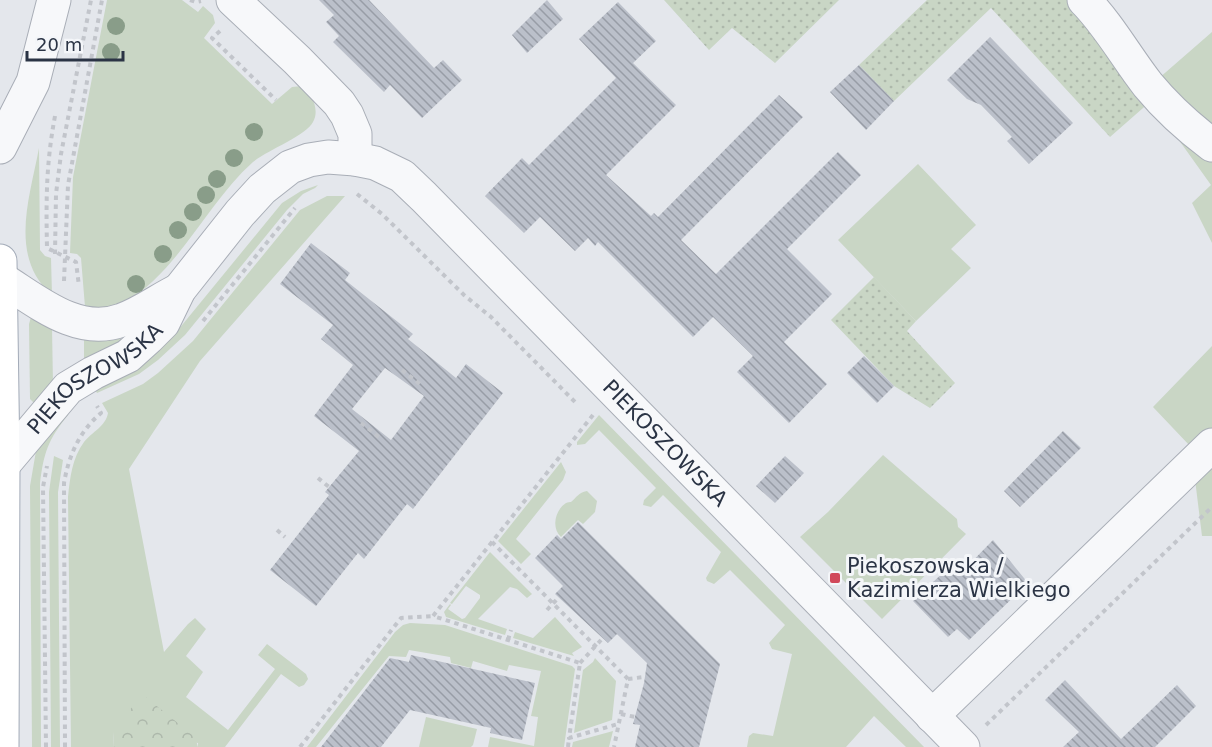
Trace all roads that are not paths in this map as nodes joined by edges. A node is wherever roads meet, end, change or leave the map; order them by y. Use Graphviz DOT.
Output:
graph roads {
  1 [pos="54,0"];
  2 [pos="1084,0"];
  3 [pos="229,12"];
  4 [pos="1212,145"];
  5 [pos="0,147"];
  6 [pos="355,159"];
  7 [pos="0,261"];
  8 [pos="0,278"];
  9 [pos="179,290"];
  10 [pos="1212,445"];
  11 [pos="3,465"];
  12 [pos="932,716"];
  13 [pos="971,740"];
  14 [pos="2,747"];
  1 -- 5 [label="street"];
  2 -- 4 [label="street"];
  3 -- 6 [label="street"];
  6 -- 9 [label="street, PIEKOSZOWSKA"];
  6 -- 12 [label="street, PIEKOSZOWSKA"];
  7 -- 8 [label="main road"];
  8 -- 9 [label="street, PIEKOSZOWSKA"];
  8 -- 11 [label="main road"];
  9 -- 11 [label="street, PIEKOSZOWSKA"];
  10 -- 12 [label="street"];
  11 -- 14 [label="main road"];
  12 -- 13 [label="street, PIEKOSZOWSKA"];
}
